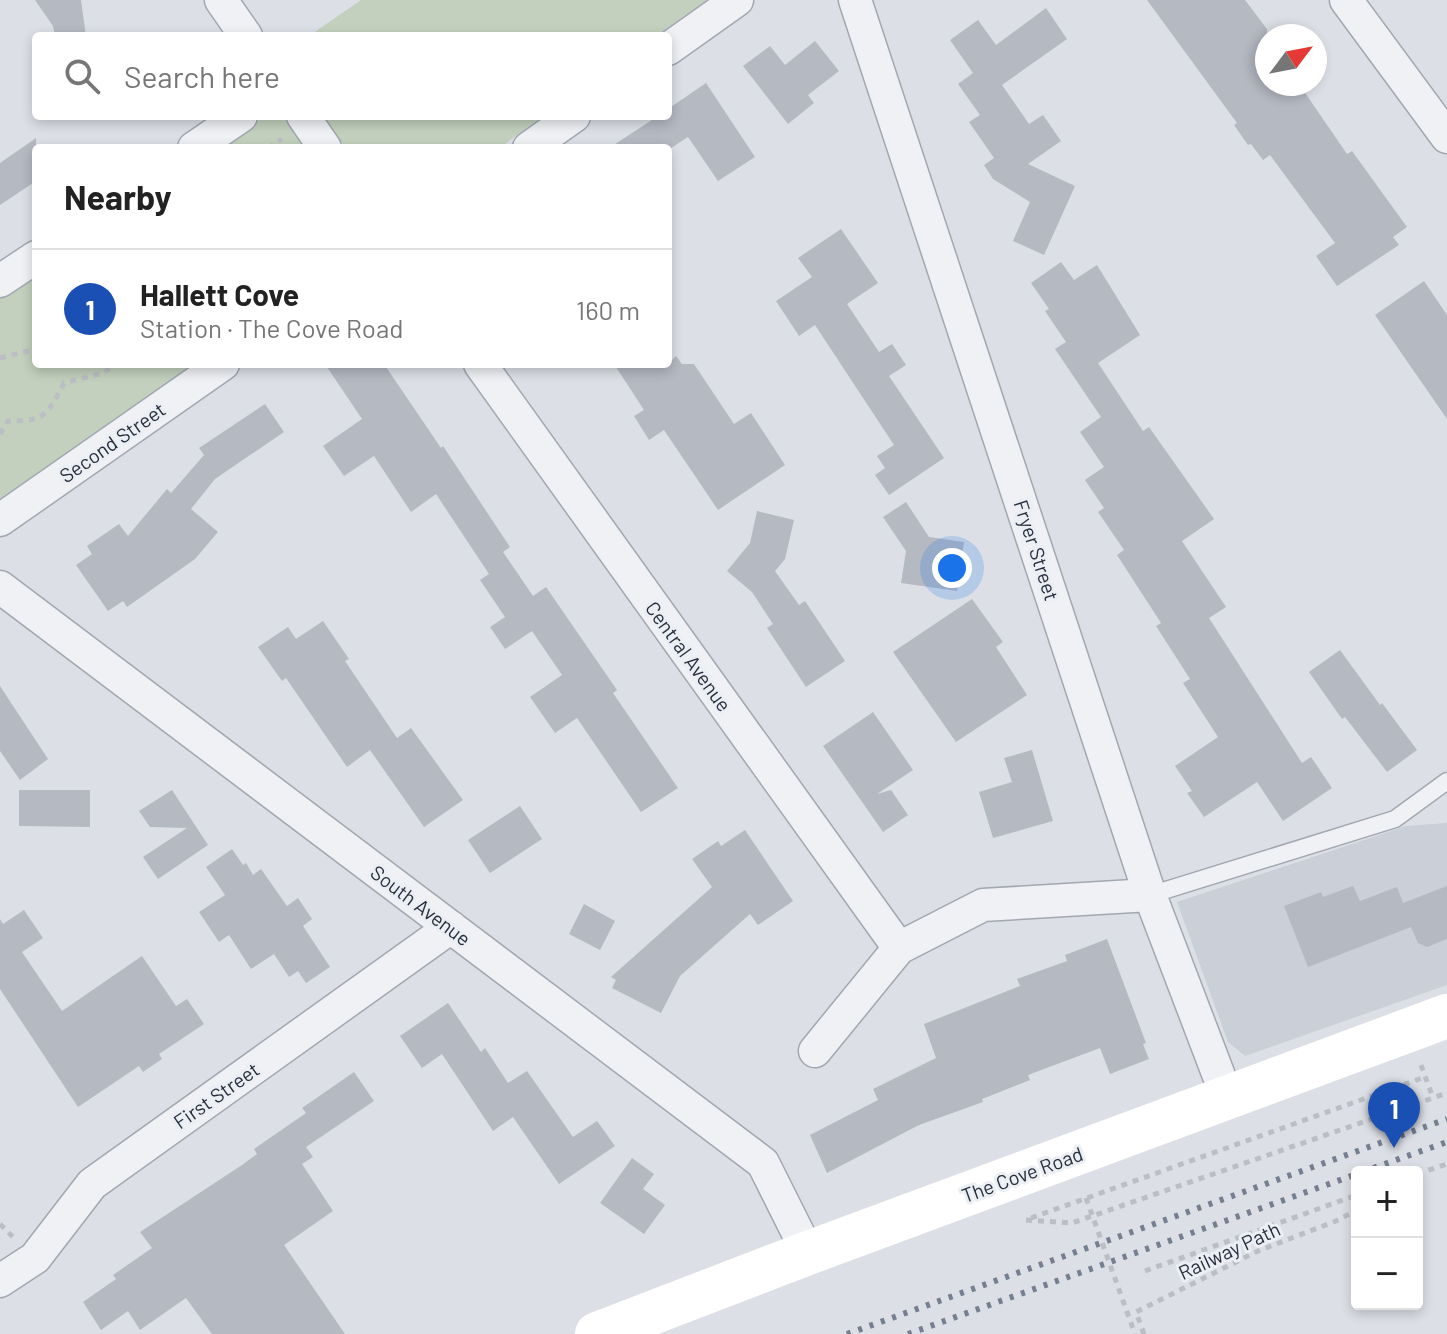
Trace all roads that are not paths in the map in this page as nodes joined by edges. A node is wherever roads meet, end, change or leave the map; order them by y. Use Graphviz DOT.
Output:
graph roads {
  1 [pos="221,0"];
  2 [pos="737,0"];
  3 [pos="855,0"];
  4 [pos="1346,0"];
  5 [pos="243,32"];
  6 [pos="672,46"];
  7 [pos="235,120"];
  8 [pos="306,120"];
  9 [pos="568,120"];
  10 [pos="1447,137"];
  11 [pos="200,144"];
  12 [pos="322,144"];
  13 [pos="535,144"];
  14 [pos="32,260"];
  15 [pos="0,281"];
  16 [pos="217,368"];
  17 [pos="483,368"];
  18 [pos="0,520"];
  19 [pos="0,587"];
  20 [pos="1447,781"];
  21 [pos="1150,895"];
  22 [pos="451,927"];
  23 [pos="899,948"];
  24 [pos="1447,1016"];
  25 [pos="815,1051"];
  26 [pos="1227,1097"];
  27 [pos="808,1253"];
  28 [pos="0,1281"];
  29 [pos="597,1334"];
  1 -- 5 [label="street"];
  2 -- 6 [label="street"];
  3 -- 21 [label="street, Fryer Street"];
  4 -- 10 [label="street"];
  7 -- 11 [label="street"];
  8 -- 12 [label="street"];
  9 -- 13 [label="street"];
  14 -- 15 [label="street"];
  16 -- 18 [label="street, Second Street"];
  17 -- 23 [label="street, Central Avenue"];
  19 -- 22 [label="street, South Avenue"];
  20 -- 21 [label="lane"];
  21 -- 23 [label="street"];
  21 -- 26 [label="street, Fryer Street"];
  22 -- 27 [label="street, South Avenue"];
  22 -- 28 [label="street, First Street"];
  23 -- 25 [label="street"];
  24 -- 26 [label="street, The Cove Road"];
  26 -- 27 [label="street, The Cove Road"];
  27 -- 29 [label="street, The Cove Road"];
}
